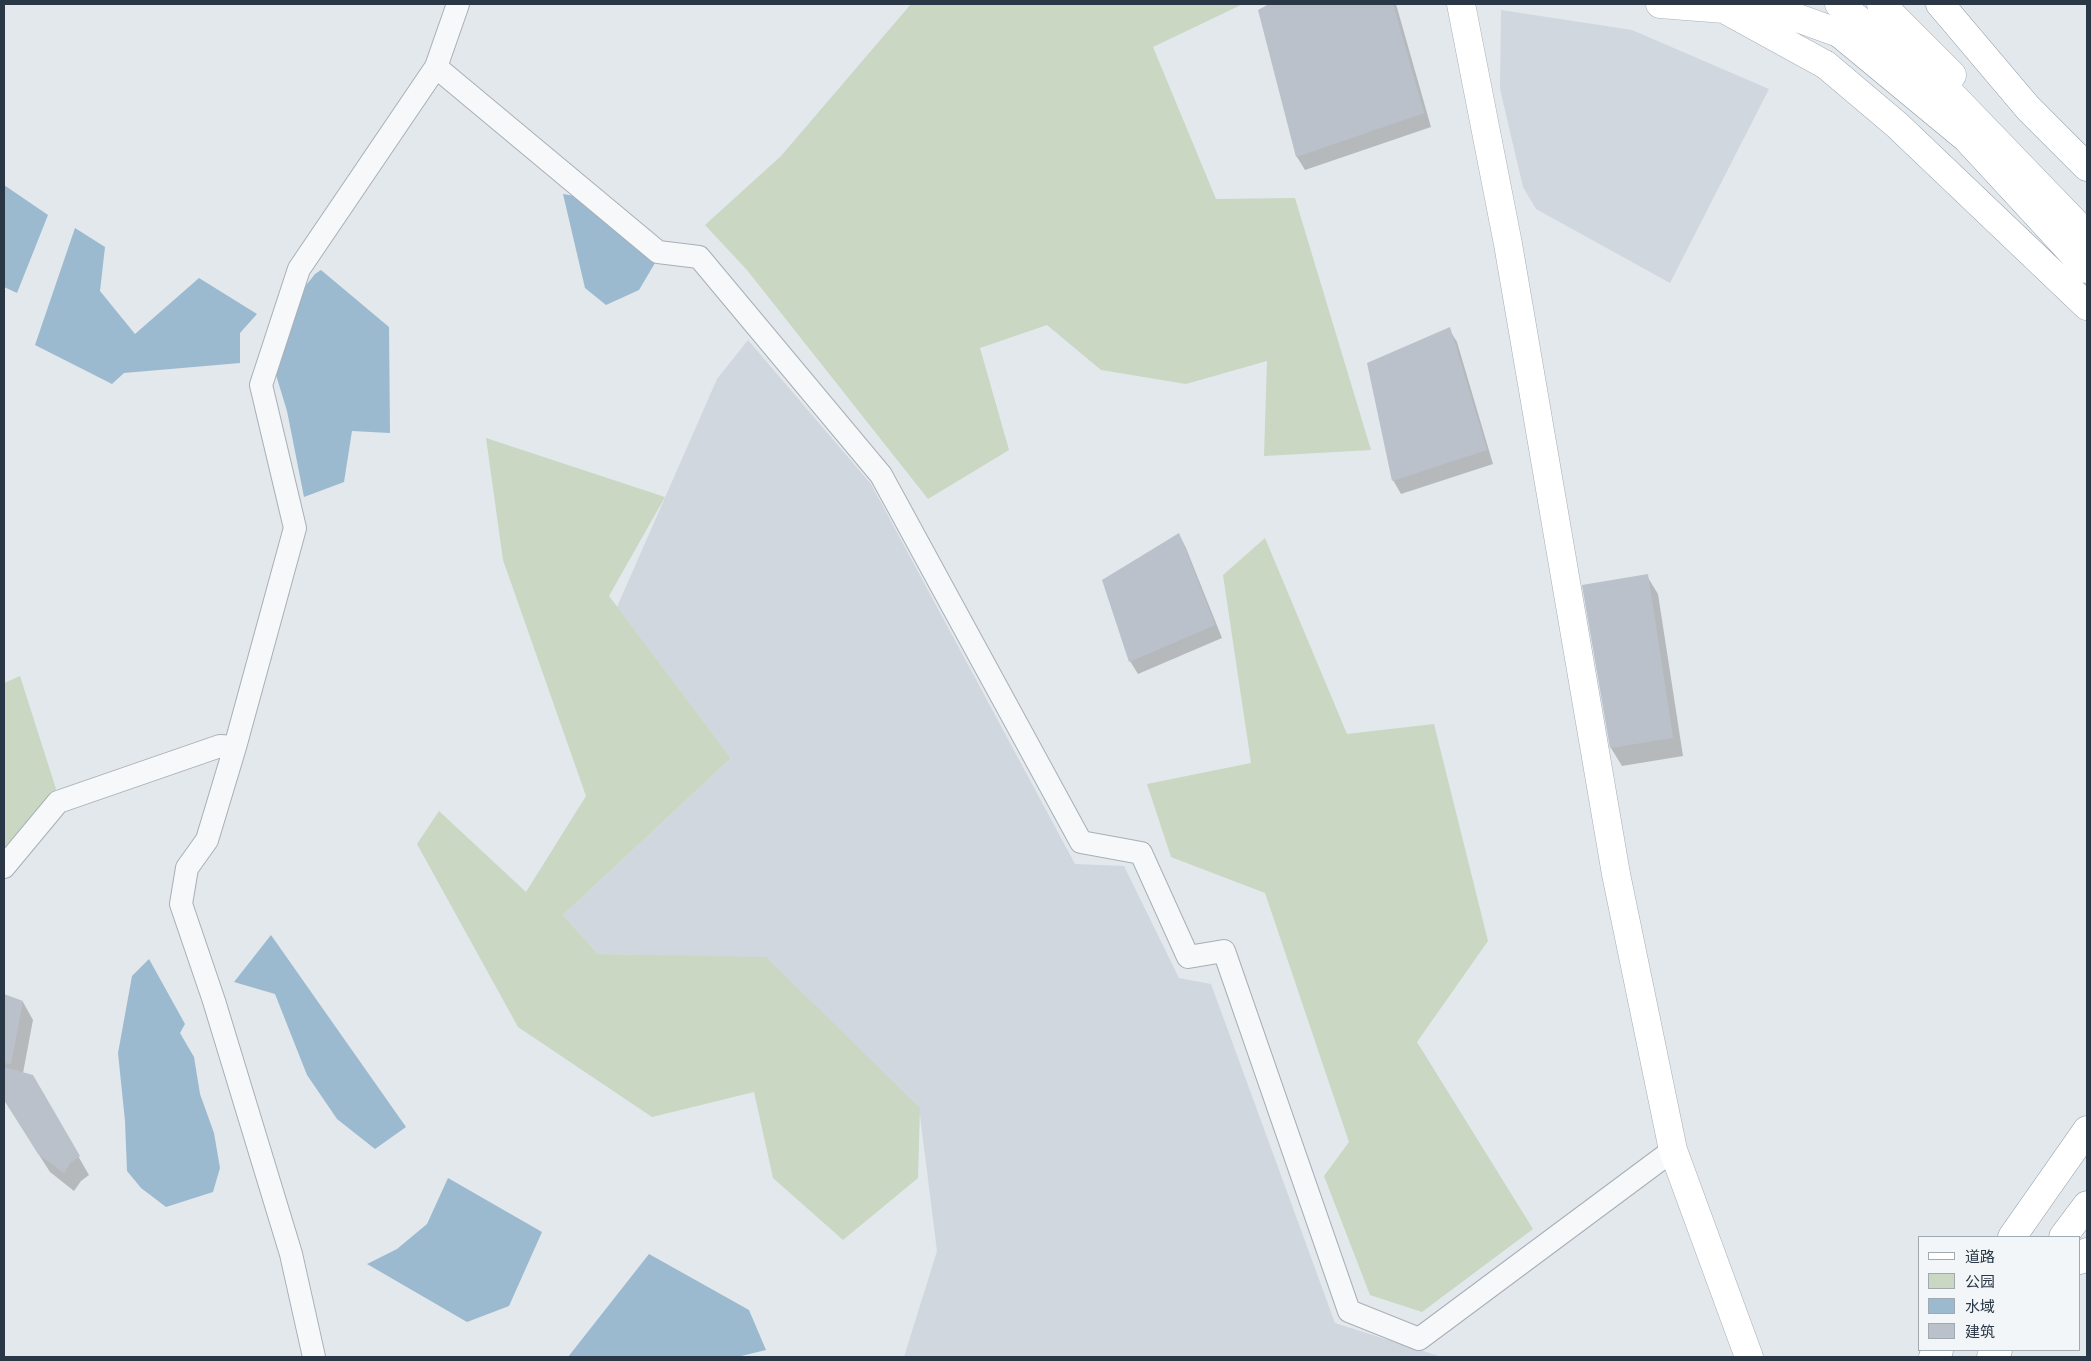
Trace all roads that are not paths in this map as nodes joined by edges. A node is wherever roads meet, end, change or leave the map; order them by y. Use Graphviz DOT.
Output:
graph roads {
  1 [pos="458,4"];
  2 [pos="1461,4"];
  3 [pos="1660,4"];
  4 [pos="1758,4"];
  5 [pos="1839,4"];
  6 [pos="1881,4"];
  7 [pos="1940,4"];
  8 [pos="436,67"];
  9 [pos="2087,167"];
  10 [pos="2087,210"];
  11 [pos="2087,235"];
  12 [pos="2087,269"];
  13 [pos="2087,306"];
  14 [pos="235,747"];
  15 [pos="4,867"];
  16 [pos="2087,1130"];
  17 [pos="1673,1150"];
  18 [pos="2087,1150"];
  19 [pos="2087,1205"];
  20 [pos="2013,1236"];
  21 [pos="2022,1236"];
  22 [pos="2064,1236"];
  23 [pos="314,1357"];
  24 [pos="1749,1357"];
  1 -- 8 [label="street"];
  2 -- 17 [label="main road"];
  3 -- 13 [label="main road"];
  4 -- 12 [label="main road"];
  5 -- 11 [label="main road"];
  6 -- 10 [label="main road"];
  7 -- 9 [label="main road"];
  8 -- 14 [label="street"];
  8 -- 17 [label="street"];
  14 -- 15 [label="street"];
  14 -- 23 [label="street"];
  16 -- 20 [label="main road"];
  17 -- 24 [label="main road"];
  18 -- 21 [label="main road"];
  19 -- 22 [label="main road"];
}
